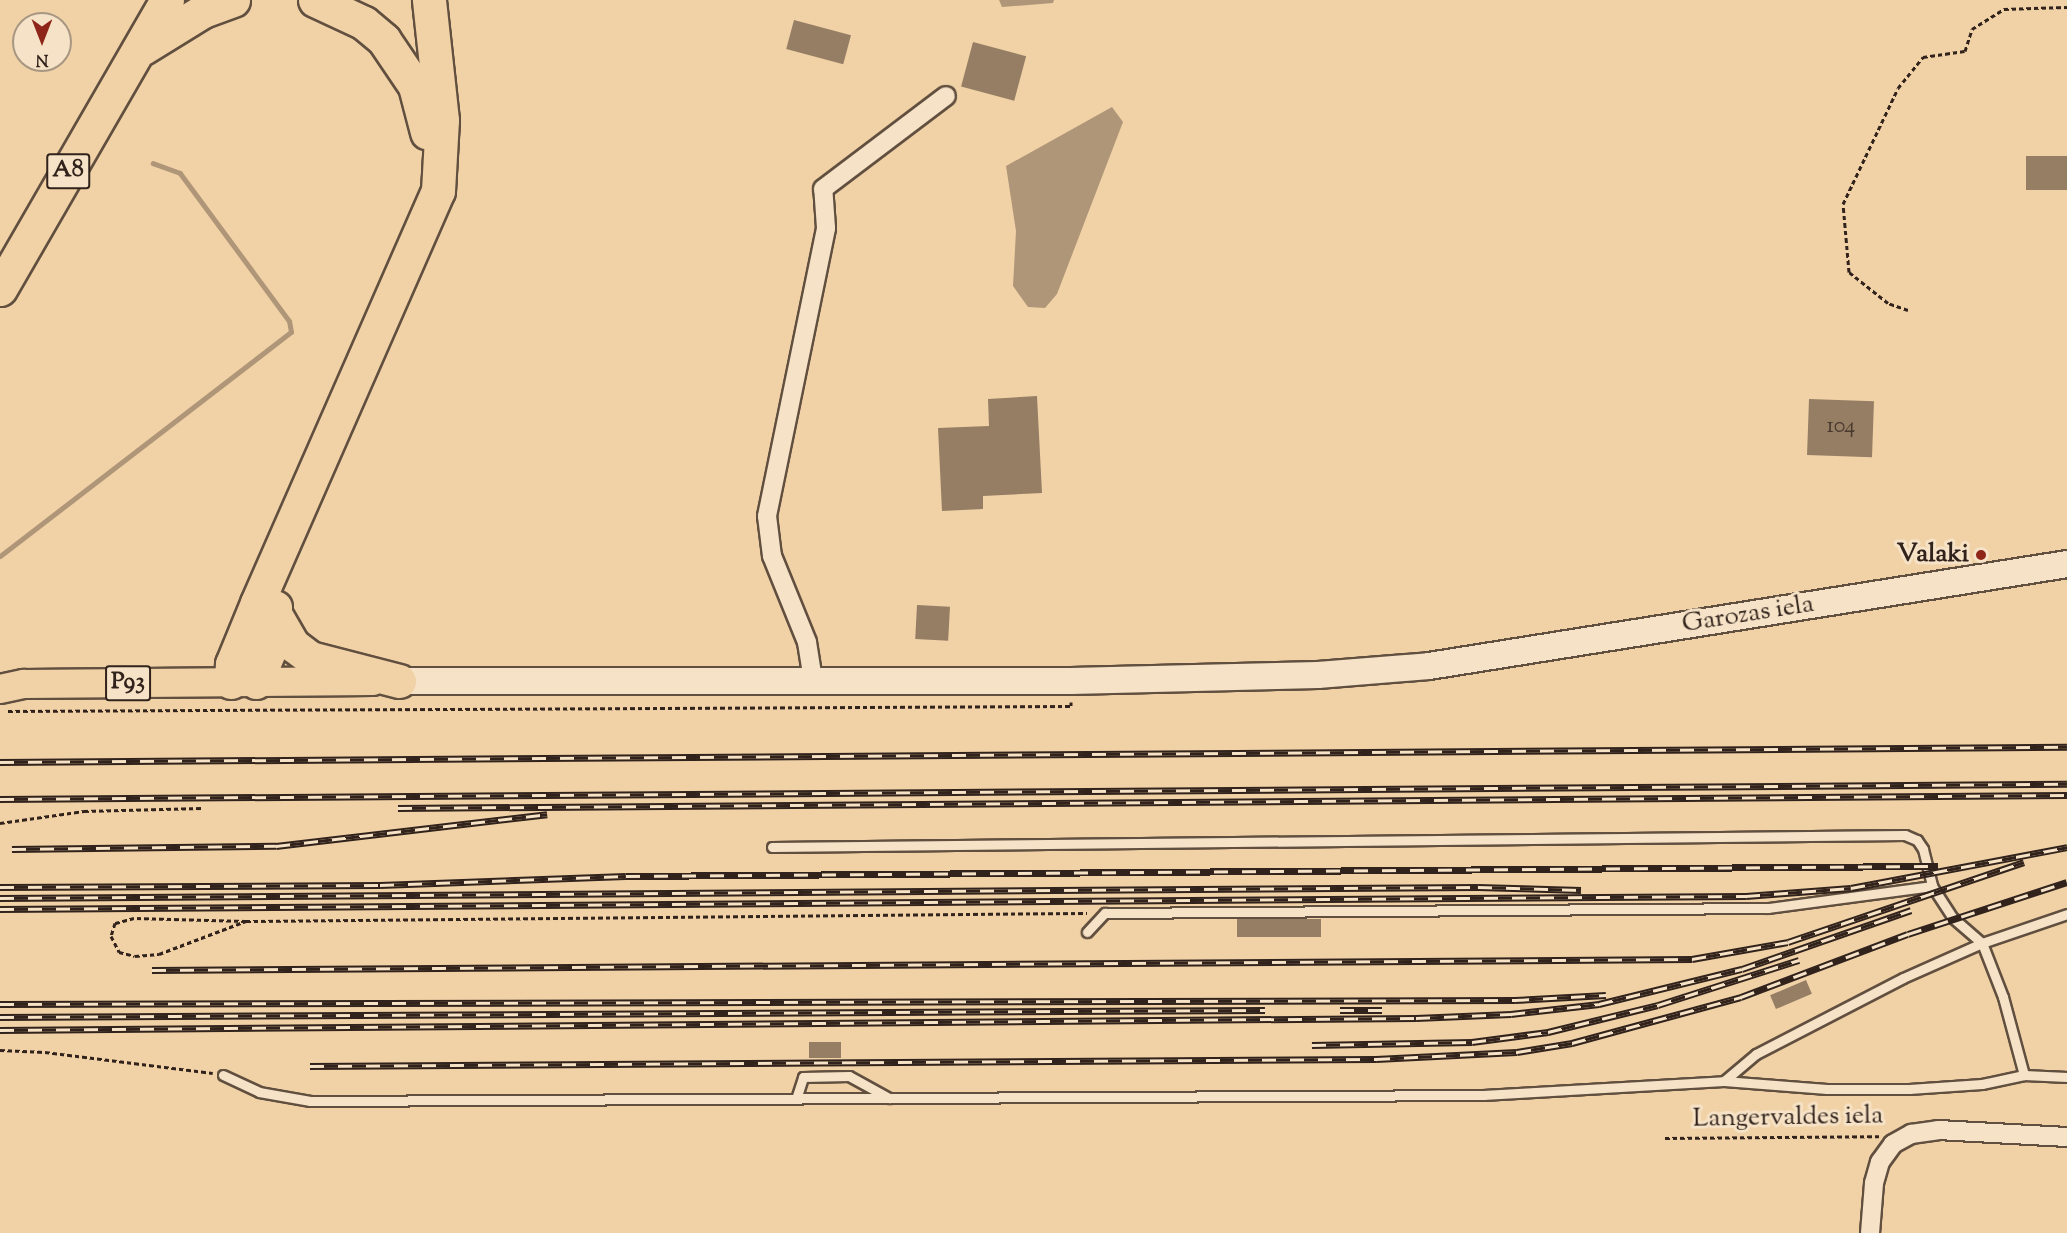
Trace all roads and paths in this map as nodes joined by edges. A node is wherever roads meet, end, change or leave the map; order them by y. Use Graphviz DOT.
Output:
graph roads {
  1 [pos="167,0"];
  2 [pos="233,0"];
  3 [pos="315,0"];
  4 [pos="429,0"];
  5 [pos="2067,8"];
  6 [pos="136,52"];
  7 [pos="946,96"];
  8 [pos="410,252"];
  9 [pos="0,289"];
  10 [pos="1908,309"];
  11 [pos="280,558"];
  12 [pos="2067,564"];
  13 [pos="275,614"];
  14 [pos="813,680"];
  15 [pos="399,681"];
  16 [pos="243,682"];
  17 [pos="8,684"];
  18 [pos="1071,706"];
  19 [pos="0,711"];
  20 [pos="202,808"];
  21 [pos="0,823"];
  22 [pos="772,847"];
  23 [pos="1932,886"];
  24 [pos="1105,913"];
  25 [pos="2067,914"];
  26 [pos="246,921"];
  27 [pos="1087,932"];
  28 [pos="1982,943"];
  29 [pos="0,1050"];
  30 [pos="223,1075"];
  31 [pos="2024,1075"];
  32 [pos="2067,1077"];
  33 [pos="1724,1081"];
  34 [pos="796,1099"];
  35 [pos="891,1099"];
  36 [pos="1911,1134"];
  37 [pos="2067,1137"];
  38 [pos="1665,1138"];
  39 [pos="1870,1233"];
  1 -- 6 [label="highway, A8"];
  2 -- 6 [label="highway"];
  3 -- 8 [label="highway"];
  4 -- 8 [label="highway"];
  5 -- 10 [label="path"];
  6 -- 9 [label="highway, A8"];
  7 -- 14 [label="street"];
  8 -- 11 [label="highway"];
  11 -- 13 [label="highway"];
  11 -- 16 [label="highway"];
  12 -- 14 [label="main road, Garozas iela / P93"];
  13 -- 15 [label="highway"];
  13 -- 16 [label="highway"];
  14 -- 15 [label="main road, P93"];
  15 -- 16 [label="main road, P93"];
  16 -- 17 [label="main road, P93"];
  18 -- 19 [label="path"];
  20 -- 21 [label="path"];
  22 -- 23 [label="lane"];
  23 -- 24 [label="lane"];
  23 -- 28 [label="lane"];
  24 -- 26 [label="path"];
  24 -- 27 [label="lane"];
  25 -- 28 [label="lane"];
  26 -- 26 [label="path"];
  28 -- 31 [label="lane"];
  28 -- 33 [label="lane"];
  29 -- 30 [label="path"];
  30 -- 34 [label="lane"];
  31 -- 32 [label="lane"];
  31 -- 33 [label="lane"];
  33 -- 35 [label="lane"];
  34 -- 35 [label="lane"];
  34 -- 35 [label="lane"];
  36 -- 37 [label="street"];
  36 -- 38 [label="path, Langervaldes iela"];
  36 -- 39 [label="street"];
}
